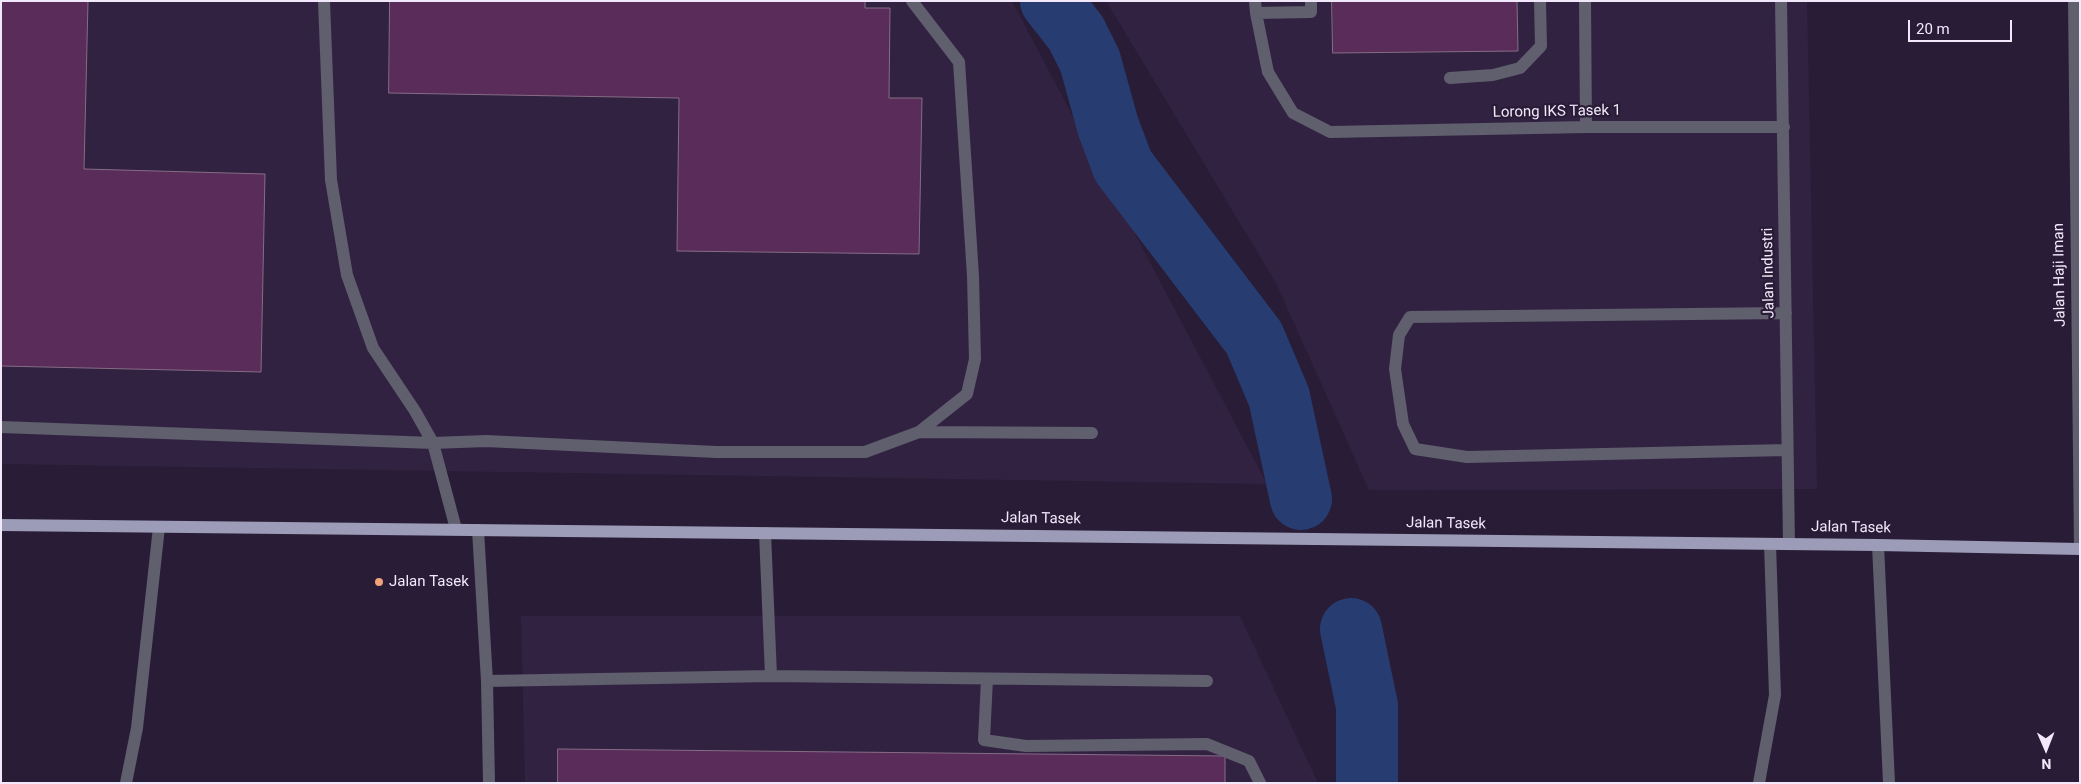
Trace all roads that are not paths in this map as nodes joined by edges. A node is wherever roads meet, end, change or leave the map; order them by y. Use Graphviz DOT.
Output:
graph roads {
  1 [pos="324,1"];
  2 [pos="912,1"];
  3 [pos="1311,1"];
  4 [pos="1540,1"];
  5 [pos="1585,1"];
  6 [pos="1781,1"];
  7 [pos="2074,1"];
  8 [pos="1256,7"];
  9 [pos="1450,78"];
  10 [pos="1586,127"];
  11 [pos="1784,128"];
  12 [pos="1786,313"];
  13 [pos="1,427"];
  14 [pos="919,432"];
  15 [pos="1092,433"];
  16 [pos="433,443"];
  17 [pos="1788,450"];
  18 [pos="1,525"];
  19 [pos="159,527"];
  20 [pos="456,529"];
  21 [pos="478,530"];
  22 [pos="765,533"];
  23 [pos="1770,544"];
  24 [pos="1788,544"];
  25 [pos="1878,545"];
  26 [pos="2080,549"];
  27 [pos="771,676"];
  28 [pos="987,678"];
  29 [pos="487,681"];
  30 [pos="1207,681"];
  31 [pos="126,783"];
  32 [pos="489,783"];
  33 [pos="1260,783"];
  34 [pos="1759,783"];
  35 [pos="1889,783"];
  1 -- 16 [label="street"];
  2 -- 14 [label="street"];
  3 -- 8 [label="street"];
  4 -- 9 [label="street"];
  5 -- 10 [label="street"];
  6 -- 11 [label="street, Jalan Industri"];
  7 -- 26 [label="street, Jalan Haji Iman"];
  8 -- 10 [label="street, Lorong IKS Tasek 1"];
  10 -- 11 [label="street, Lorong IKS Tasek 1"];
  11 -- 12 [label="street, Jalan Industri"];
  12 -- 17 [label="street, Jalan Industri"];
  12 -- 17 [label="street"];
  13 -- 16 [label="street"];
  14 -- 15 [label="street"];
  14 -- 16 [label="street"];
  16 -- 20 [label="street"];
  17 -- 24 [label="street, Jalan Industri"];
  18 -- 19 [label="main road, Jalan Tasek"];
  19 -- 20 [label="main road, Jalan Tasek"];
  19 -- 31 [label="street"];
  20 -- 21 [label="main road, Jalan Tasek"];
  21 -- 22 [label="main road, Jalan Tasek"];
  21 -- 29 [label="street"];
  22 -- 23 [label="main road, Jalan Tasek"];
  22 -- 27 [label="street"];
  23 -- 24 [label="main road, Jalan Tasek"];
  23 -- 34 [label="street"];
  24 -- 25 [label="main road, Jalan Tasek"];
  25 -- 26 [label="main road, Jalan Tasek"];
  25 -- 35 [label="street"];
  27 -- 28 [label="street"];
  27 -- 29 [label="street"];
  28 -- 30 [label="street"];
  28 -- 33 [label="street"];
  29 -- 32 [label="street"];
}
